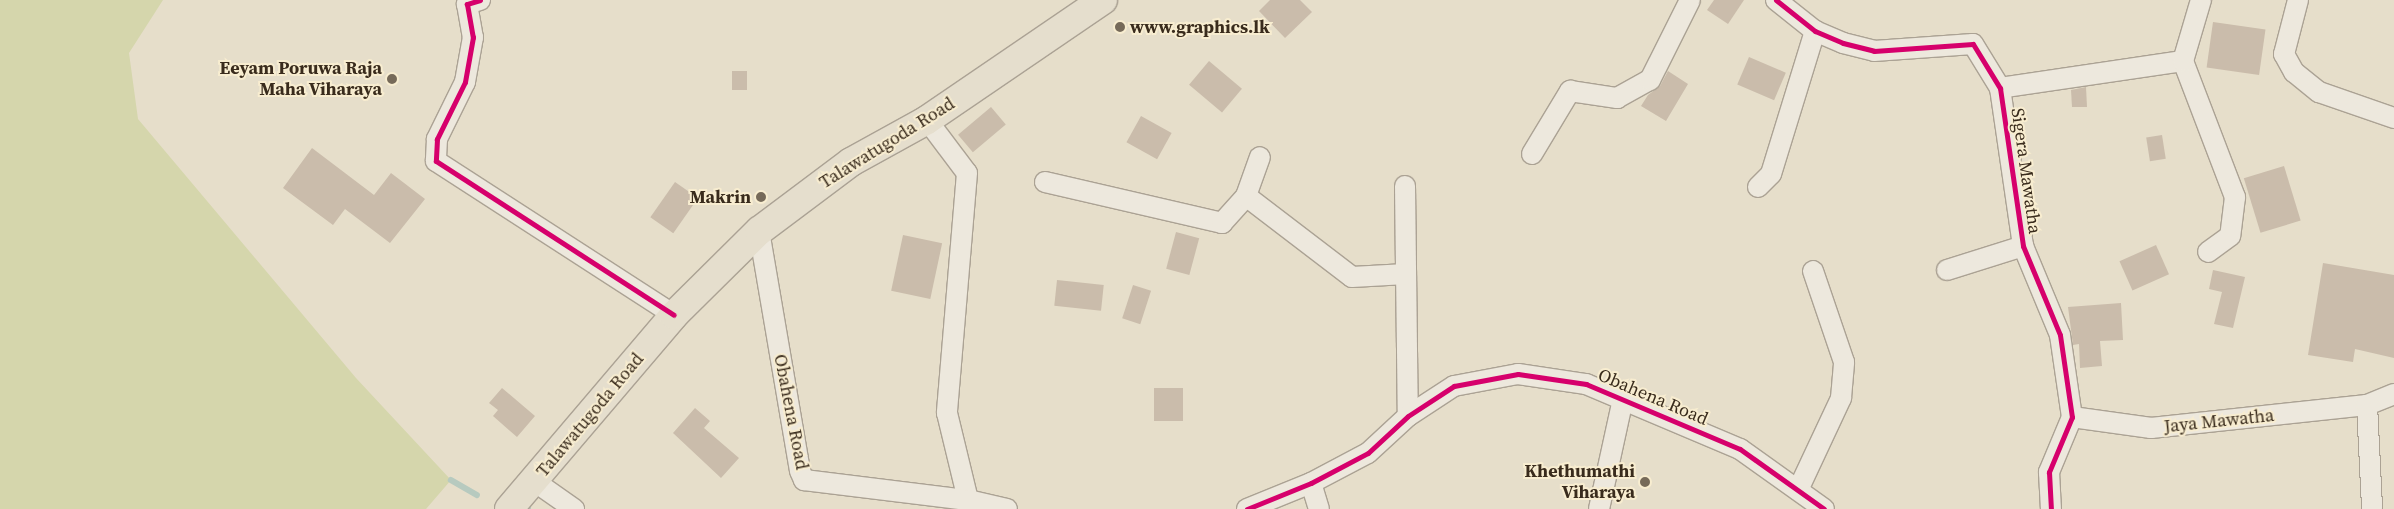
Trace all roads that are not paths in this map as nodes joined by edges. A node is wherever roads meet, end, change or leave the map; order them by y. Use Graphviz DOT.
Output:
graph roads {
  1 [pos="480,0"];
  2 [pos="1103,0"];
  3 [pos="1690,0"];
  4 [pos="1776,0"];
  5 [pos="2200,0"];
  6 [pos="2298,0"];
  7 [pos="1815,31"];
  8 [pos="2183,60"];
  9 [pos="2000,88"];
  10 [pos="2394,118"];
  11 [pos="927,120"];
  12 [pos="1532,154"];
  13 [pos="1260,157"];
  14 [pos="1045,182"];
  15 [pos="1405,186"];
  16 [pos="1758,187"];
  17 [pos="1246,196"];
  18 [pos="759,230"];
  19 [pos="2023,246"];
  20 [pos="2208,252"];
  21 [pos="1947,270"];
  22 [pos="1813,271"];
  23 [pos="1406,274"];
  24 [pos="674,314"];
  25 [pos="2394,394"];
  26 [pos="1623,399"];
  27 [pos="2367,405"];
  28 [pos="1408,416"];
  29 [pos="2072,417"];
  30 [pos="534,481"];
  31 [pos="1310,483"];
  32 [pos="1798,490"];
  33 [pos="968,500"];
  34 [pos="509,509"];
  35 [pos="574,509"];
  36 [pos="1007,509"];
  37 [pos="1247,509"];
  38 [pos="1319,509"];
  39 [pos="1599,509"];
  40 [pos="1824,509"];
  41 [pos="2051,509"];
  42 [pos="2372,509"];
  1 -- 24 [label="street"];
  2 -- 11 [label="main road, Talawatugoda Road"];
  3 -- 12 [label="street"];
  4 -- 7 [label="street, Sigera Mawatha"];
  5 -- 8 [label="street"];
  6 -- 10 [label="street"];
  7 -- 9 [label="street, Sigera Mawatha"];
  7 -- 16 [label="street"];
  8 -- 9 [label="street"];
  8 -- 20 [label="street"];
  9 -- 19 [label="street, Sigera Mawatha"];
  11 -- 18 [label="main road, Talawatugoda Road"];
  11 -- 33 [label="street"];
  13 -- 17 [label="street"];
  14 -- 17 [label="street"];
  15 -- 23 [label="street"];
  17 -- 23 [label="street"];
  18 -- 24 [label="main road, Talawatugoda Road"];
  18 -- 33 [label="street, Obahena Road"];
  19 -- 21 [label="street"];
  19 -- 29 [label="street, Sigera Mawatha"];
  22 -- 32 [label="street"];
  23 -- 28 [label="street"];
  24 -- 30 [label="main road, Talawatugoda Road"];
  25 -- 27 [label="street, Jaya Mawatha"];
  26 -- 28 [label="street, Obahena Road"];
  26 -- 32 [label="street, Obahena Road"];
  26 -- 39 [label="street"];
  27 -- 29 [label="street, Jaya Mawatha"];
  27 -- 42 [label="street"];
  28 -- 31 [label="street, Obahena Road"];
  29 -- 41 [label="street"];
  30 -- 34 [label="main road, Talawatugoda Road"];
  30 -- 35 [label="street"];
  31 -- 37 [label="street, Obahena Road"];
  31 -- 38 [label="street"];
  32 -- 40 [label="street, Obahena Road"];
  33 -- 36 [label="street, Obahena Road"];
}
